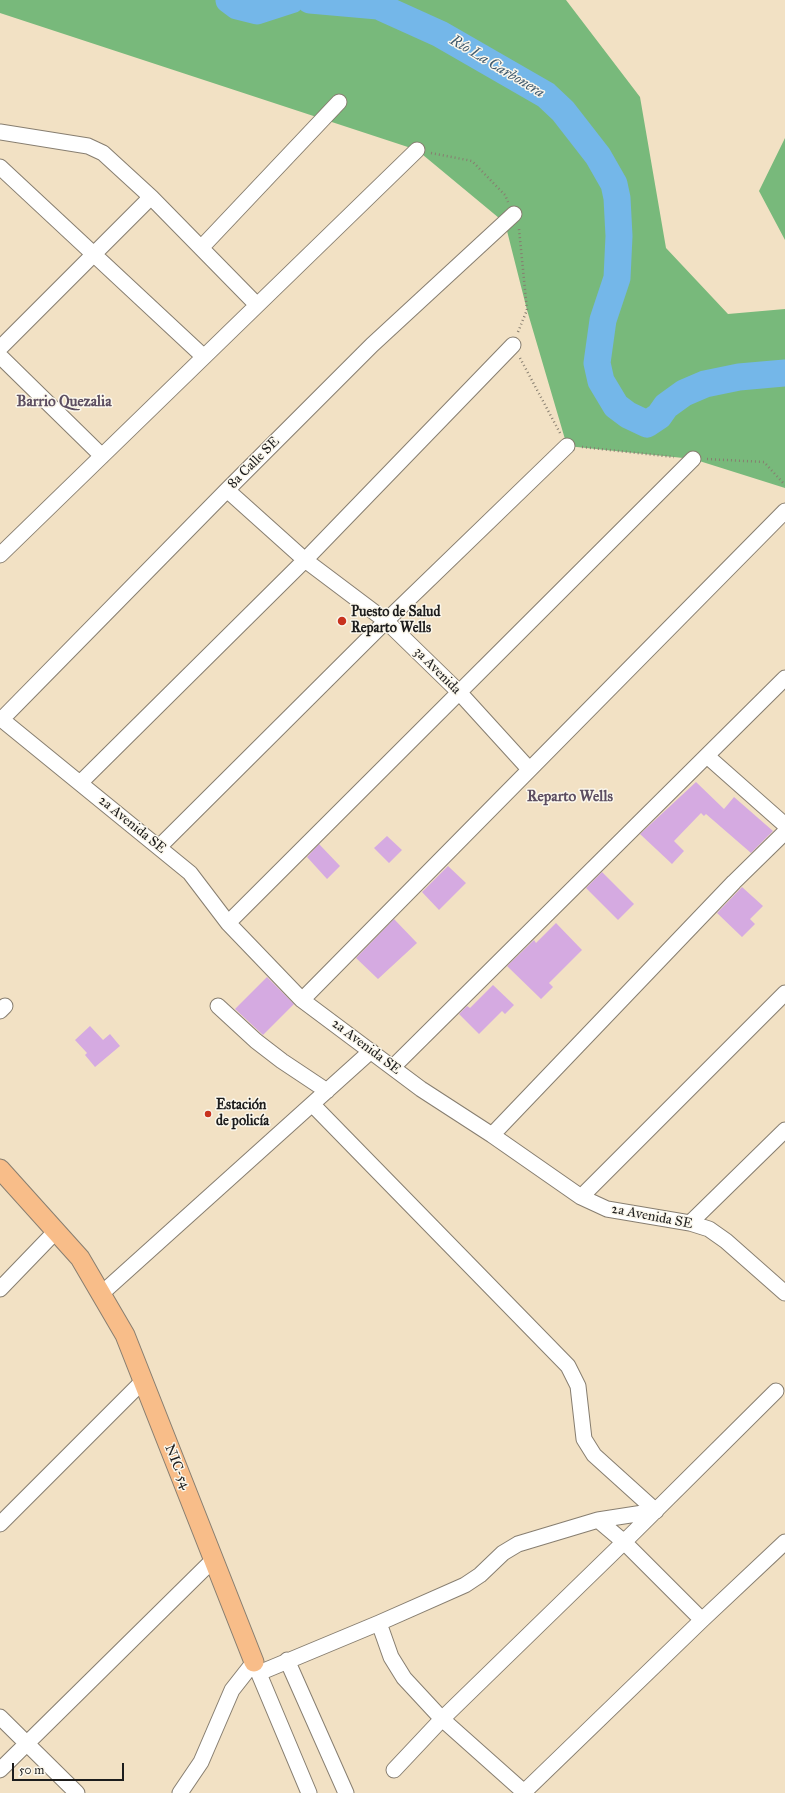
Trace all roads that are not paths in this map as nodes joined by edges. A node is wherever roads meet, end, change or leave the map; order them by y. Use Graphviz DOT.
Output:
graph roads {
  1 [pos="339,102"];
  2 [pos="0,132"];
  3 [pos="417,150"];
  4 [pos="0,167"];
  5 [pos="151,197"];
  6 [pos="514,214"];
  7 [pos="201,248"];
  8 [pos="94,254"];
  9 [pos="258,305"];
  10 [pos="513,345"];
  11 [pos="0,348"];
  12 [pos="0,356"];
  13 [pos="204,357"];
  14 [pos="567,446"];
  15 [pos="102,456"];
  16 [pos="693,459"];
  17 [pos="227,490"];
  18 [pos="785,511"];
  19 [pos="0,555"];
  20 [pos="305,560"];
  21 [pos="386,621"];
  22 [pos="785,678"];
  23 [pos="458,691"];
  24 [pos="1,718"];
  25 [pos="707,756"];
  26 [pos="528,769"];
  27 [pos="80,783"];
  28 [pos="785,825"];
  29 [pos="785,832"];
  30 [pos="159,847"];
  31 [pos="228,923"];
  32 [pos="785,993"];
  33 [pos="302,1000"];
  34 [pos="218,1006"];
  35 [pos="371,1051"];
  36 [pos="393,1067"];
  37 [pos="327,1091"];
  38 [pos="312,1104"];
  39 [pos="785,1130"];
  40 [pos="492,1135"];
  41 [pos="0,1169"];
  42 [pos="581,1197"];
  43 [pos="690,1223"];
  44 [pos="56,1231"];
  45 [pos="0,1289"];
  46 [pos="785,1293"];
  47 [pos="101,1294"];
  48 [pos="143,1381"];
  49 [pos="776,1391"];
  50 [pos="656,1511"];
  51 [pos="598,1520"];
  52 [pos="0,1524"];
  53 [pos="624,1542"];
  54 [pos="785,1542"];
  55 [pos="214,1559"];
  56 [pos="702,1620"];
  57 [pos="380,1623"];
  58 [pos="287,1660"];
  59 [pos="256,1667"];
  60 [pos="0,1716"];
  61 [pos="442,1719"];
  62 [pos="27,1743"];
  63 [pos="0,1770"];
  64 [pos="394,1770"];
  65 [pos="77,1793"];
  66 [pos="180,1793"];
  67 [pos="309,1793"];
  68 [pos="346,1793"];
  69 [pos="524,1793"];
  1 -- 7 [label="street"];
  2 -- 5 [label="street"];
  3 -- 9 [label="street"];
  4 -- 8 [label="street"];
  5 -- 7 [label="street"];
  5 -- 8 [label="street"];
  6 -- 17 [label="street, 8a Calle SE"];
  7 -- 9 [label="street"];
  8 -- 11 [label="street"];
  8 -- 13 [label="street"];
  9 -- 13 [label="street"];
  10 -- 20 [label="street"];
  12 -- 15 [label="street"];
  13 -- 15 [label="street"];
  14 -- 21 [label="street"];
  15 -- 19 [label="street"];
  16 -- 23 [label="street"];
  17 -- 20 [label="street, 3a Avenida"];
  17 -- 24 [label="street, 8a Calle SE"];
  18 -- 26 [label="street"];
  20 -- 21 [label="street, 3a Avenida"];
  20 -- 27 [label="street"];
  21 -- 23 [label="street, 3a Avenida"];
  21 -- 30 [label="street"];
  22 -- 25 [label="street"];
  23 -- 26 [label="street, 3a Avenida"];
  23 -- 31 [label="street"];
  24 -- 27 [label="street, 2a Avenida SE"];
  25 -- 28 [label="street"];
  25 -- 36 [label="street"];
  26 -- 33 [label="street"];
  27 -- 30 [label="street, 2a Avenida SE"];
  29 -- 40 [label="street"];
  30 -- 31 [label="street, 2a Avenida SE"];
  31 -- 33 [label="street, 2a Avenida SE"];
  32 -- 42 [label="street"];
  33 -- 35 [label="street, 2a Avenida SE"];
  34 -- 37 [label="street"];
  35 -- 36 [label="street, 2a Avenida SE"];
  35 -- 37 [label="street"];
  36 -- 40 [label="street, 2a Avenida SE"];
  37 -- 38 [label="street"];
  38 -- 47 [label="street"];
  38 -- 50 [label="street"];
  39 -- 43 [label="street"];
  40 -- 42 [label="street, 2a Avenida SE"];
  41 -- 44 [label="main road, NIC-54 / NIC-54"];
  42 -- 43 [label="street, 2a Avenida SE"];
  43 -- 46 [label="street, 2a Avenida SE"];
  44 -- 45 [label="street"];
  44 -- 47 [label="main road, NIC-54 / NIC-54"];
  47 -- 48 [label="main road, NIC-54 / NIC-54"];
  48 -- 52 [label="street"];
  48 -- 55 [label="main road, NIC-54 / NIC-54"];
  49 -- 50 [label="street"];
  50 -- 51 [label="street"];
  50 -- 53 [label="street"];
  51 -- 53 [label="street"];
  51 -- 57 [label="street"];
  53 -- 56 [label="street"];
  53 -- 61 [label="street"];
  54 -- 56 [label="street"];
  55 -- 59 [label="main road, NIC-54 / NIC-54"];
  55 -- 62 [label="street"];
  56 -- 69 [label="street"];
  57 -- 58 [label="street"];
  57 -- 61 [label="street"];
  58 -- 59 [label="street"];
  58 -- 68 [label="street"];
  59 -- 66 [label="street"];
  59 -- 67 [label="street, NIC-54 / NIC-54"];
  60 -- 62 [label="street"];
  61 -- 64 [label="street"];
  61 -- 69 [label="street"];
  62 -- 63 [label="street"];
  62 -- 65 [label="street"];
}
